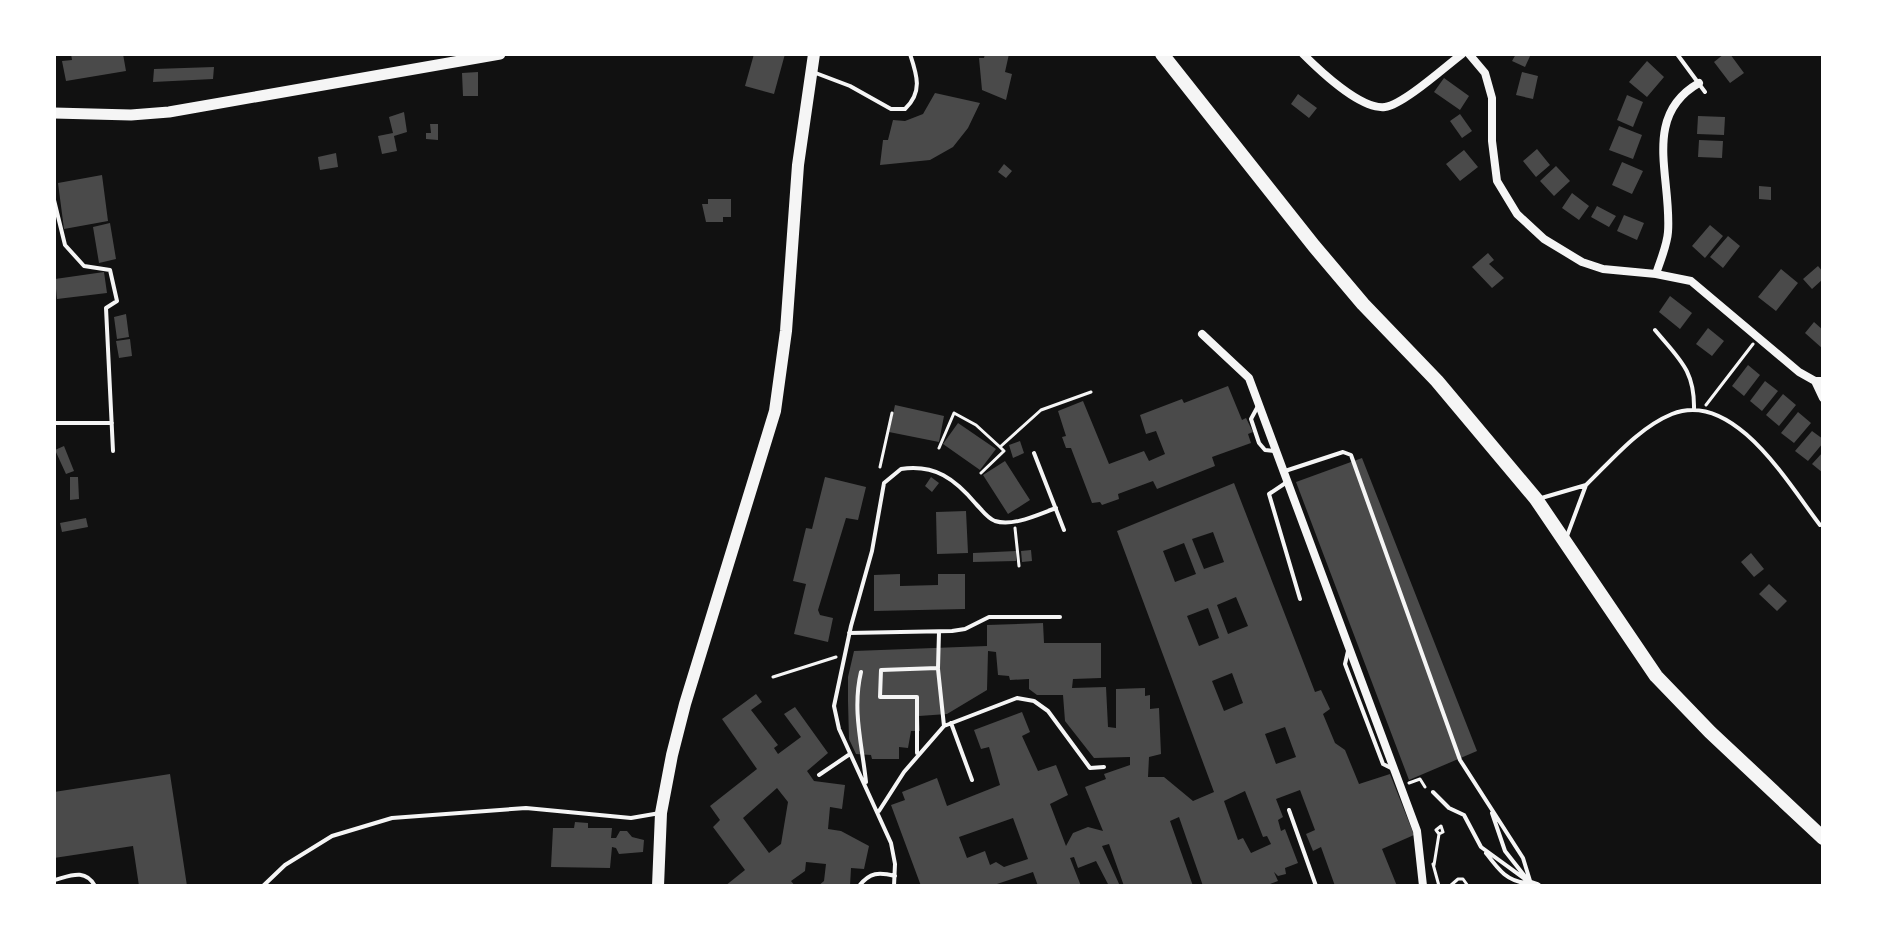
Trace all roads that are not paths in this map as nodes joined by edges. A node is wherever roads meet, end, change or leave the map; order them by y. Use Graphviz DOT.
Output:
graph roads {
  1 [pos="500,54"];
  2 [pos="814,54"];
  3 [pos="910,54"];
  4 [pos="1162,54"];
  5 [pos="1303,54"];
  6 [pos="1462,54"];
  7 [pos="1469,54"];
  8 [pos="1677,54"];
  9 [pos="812,71"];
  10 [pos="1699,83"];
  11 [pos="1705,92"];
  12 [pos="54,113"];
  13 [pos="54,200"];
  14 [pos="1656,274"];
  15 [pos="1655,330"];
  16 [pos="1202,334"];
  17 [pos="54,358"];
  18 [pos="1819,381"];
  19 [pos="54,387"];
  20 [pos="1823,398"];
  21 [pos="1694,410"];
  22 [pos="54,423"];
  23 [pos="112,423"];
  24 [pos="113,451"];
  25 [pos="1034,453"];
  26 [pos="1285,471"];
  27 [pos="1287,482"];
  28 [pos="1586,485"];
  29 [pos="1536,499"];
  30 [pos="1056,508"];
  31 [pos="1820,525"];
  32 [pos="1064,530"];
  33 [pos="1566,540"];
  34 [pos="1300,599"];
  35 [pos="1060,617"];
  36 [pos="939,632"];
  37 [pos="849,633"];
  38 [pos="938,668"];
  39 [pos="861,672"];
  40 [pos="951,723"];
  41 [pos="944,726"];
  42 [pos="850,754"];
  43 [pos="917,755"];
  44 [pos="1104,767"];
  45 [pos="819,775"];
  46 [pos="972,780"];
  47 [pos="866,785"];
  48 [pos="1433,792"];
  49 [pos="1489,805"];
  50 [pos="1289,810"];
  51 [pos="879,811"];
  52 [pos="661,813"];
  53 [pos="1820,835"];
  54 [pos="1481,847"];
  55 [pos="1505,851"];
  56 [pos="1496,859"];
  57 [pos="896,876"];
  58 [pos="54,880"];
  59 [pos="1534,885"];
  60 [pos="95,886"];
  61 [pos="263,886"];
  62 [pos="658,886"];
  63 [pos="859,886"];
  64 [pos="894,886"];
  65 [pos="1316,886"];
  66 [pos="1423,886"];
  1 -- 12 [label="street"];
  2 -- 9 [label="main road"];
  3 -- 9 [label="lane"];
  4 -- 29 [label="main road"];
  5 -- 6 [label="street"];
  7 -- 14 [label="street"];
  8 -- 10 [label="lane"];
  9 -- 52 [label="main road"];
  10 -- 11 [label="lane"];
  10 -- 14 [label="street"];
  13 -- 23 [label="lane"];
  14 -- 18 [label="street"];
  15 -- 21 [label="lane"];
  16 -- 26 [label="street"];
  17 -- 19 [label="lane"];
  18 -- 20 [label="street"];
  21 -- 28 [label="lane"];
  21 -- 31 [label="lane"];
  22 -- 23 [label="lane"];
  23 -- 24 [label="lane"];
  25 -- 30 [label="lane"];
  26 -- 27 [label="street"];
  26 -- 49 [label="lane"];
  27 -- 34 [label="lane"];
  27 -- 66 [label="street"];
  28 -- 29 [label="lane"];
  28 -- 33 [label="lane"];
  29 -- 33 [label="main road"];
  30 -- 32 [label="lane"];
  30 -- 37 [label="lane"];
  33 -- 53 [label="main road"];
  35 -- 36 [label="lane"];
  36 -- 37 [label="lane"];
  36 -- 38 [label="lane"];
  37 -- 42 [label="lane"];
  38 -- 41 [label="lane"];
  38 -- 43 [label="lane"];
  39 -- 47 [label="lane"];
  40 -- 41 [label="lane"];
  40 -- 44 [label="lane"];
  40 -- 46 [label="lane"];
  41 -- 43 [label="lane"];
  42 -- 45 [label="lane"];
  42 -- 47 [label="lane"];
  43 -- 51 [label="lane"];
  47 -- 51 [label="lane"];
  48 -- 54 [label="lane"];
  49 -- 55 [label="lane"];
  49 -- 59 [label="lane"];
  50 -- 65 [label="lane"];
  51 -- 57 [label="lane"];
  52 -- 61 [label="lane"];
  52 -- 62 [label="main road"];
  54 -- 56 [label="lane"];
  54 -- 59 [label="lane"];
  55 -- 56 [label="lane"];
  55 -- 59 [label="lane"];
  56 -- 59 [label="lane"];
  57 -- 63 [label="lane"];
  57 -- 64 [label="lane"];
  58 -- 60 [label="lane"];
}
